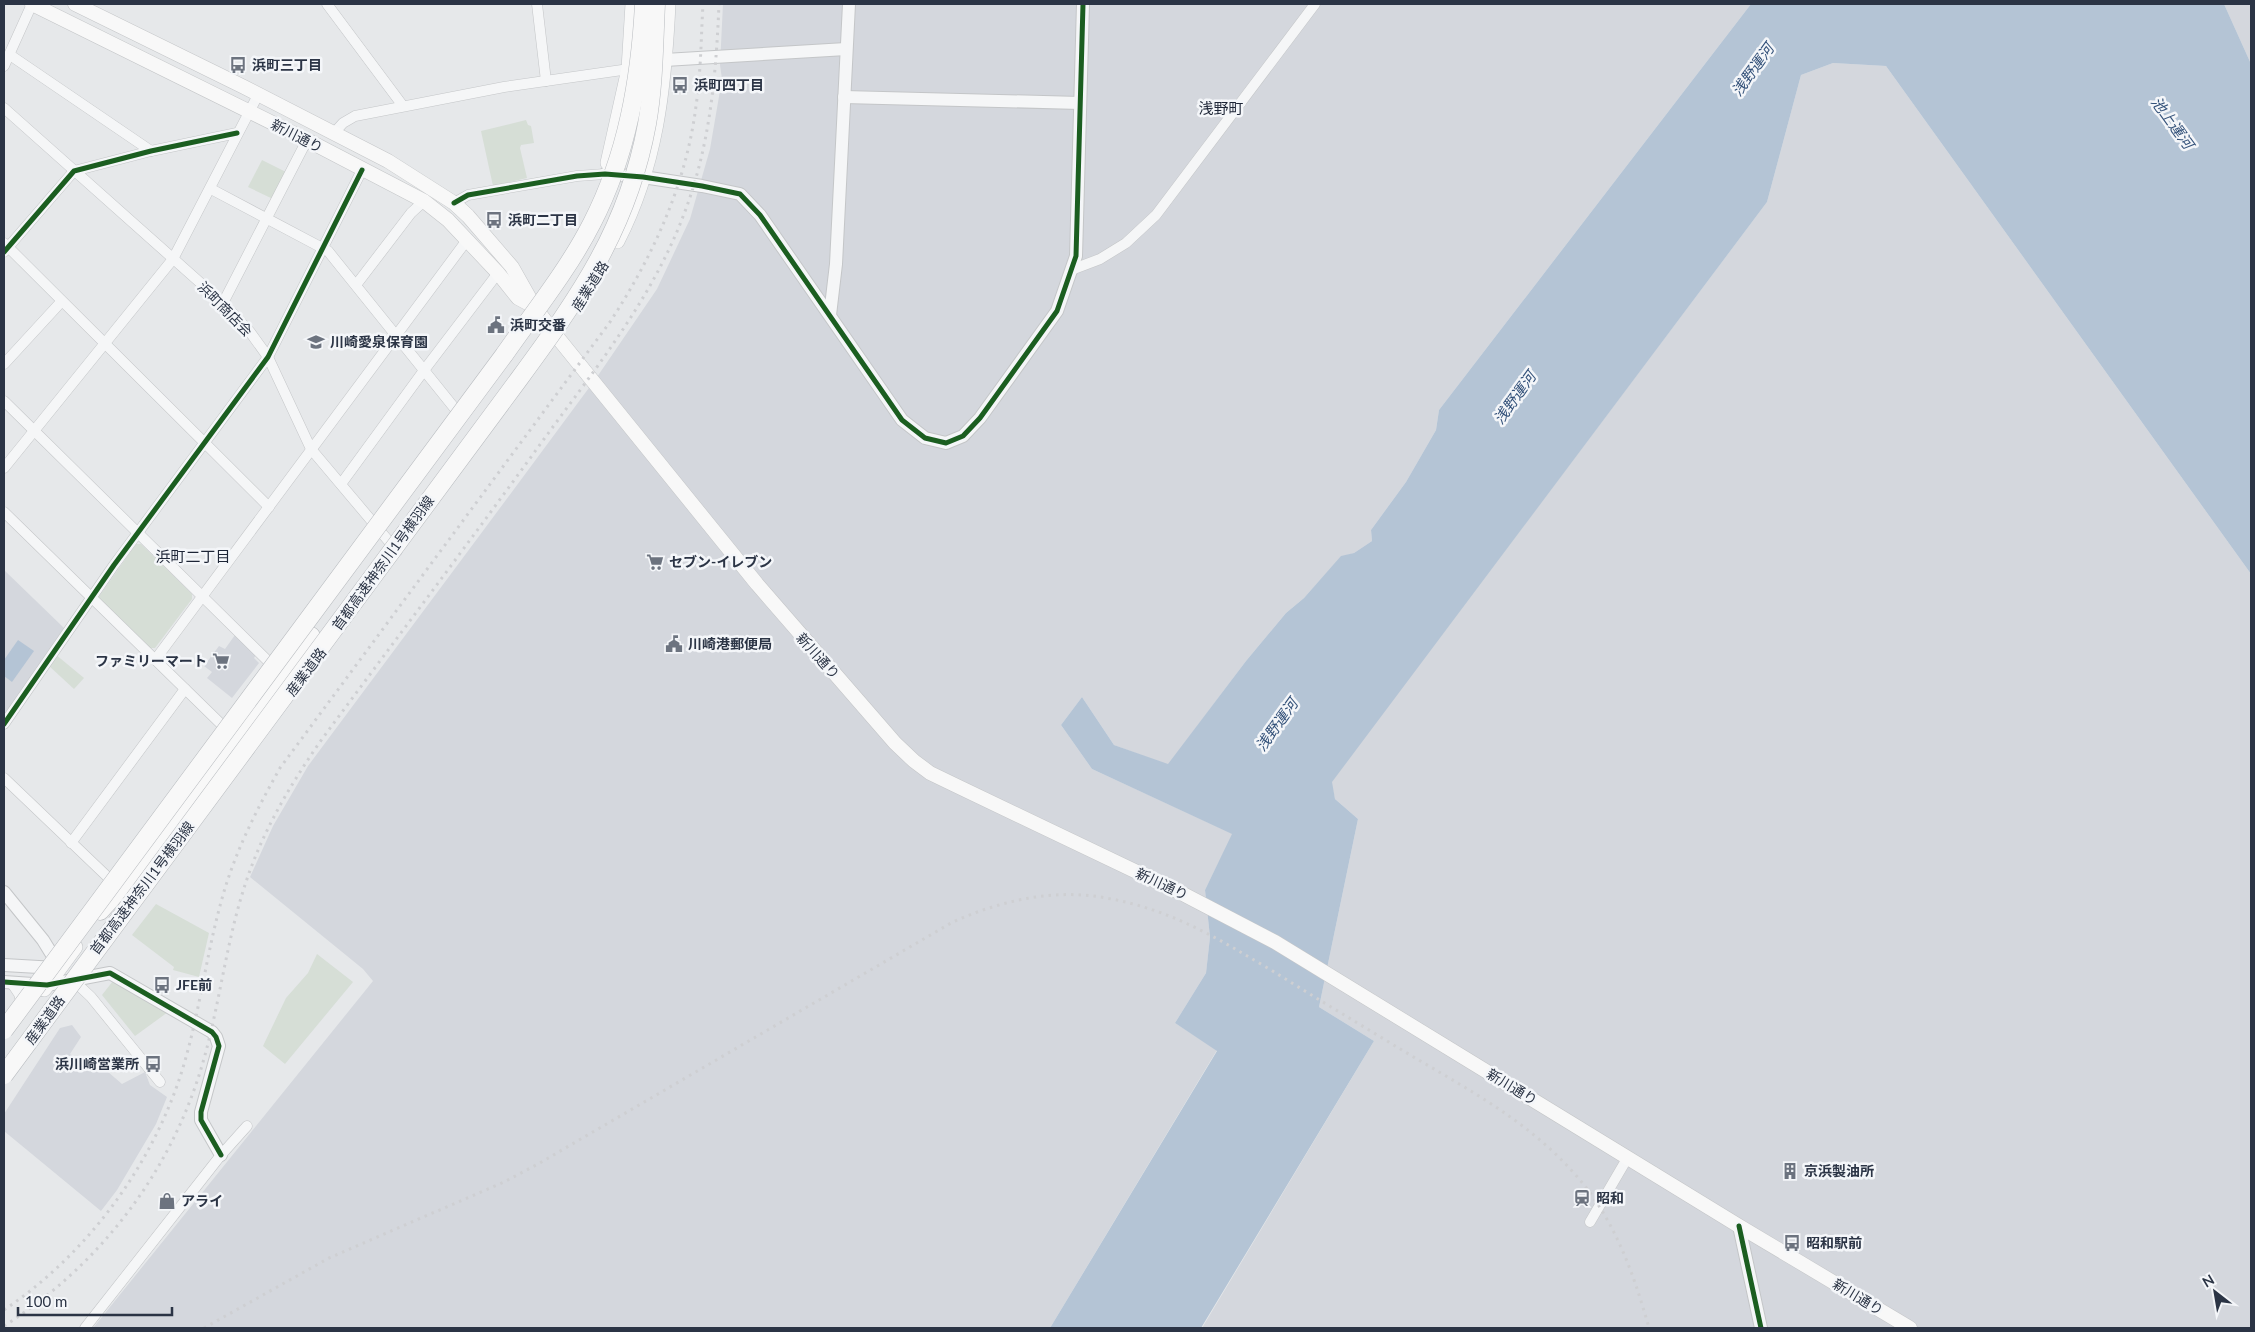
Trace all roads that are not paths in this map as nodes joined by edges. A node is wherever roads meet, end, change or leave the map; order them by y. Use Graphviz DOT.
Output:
graph roads {
  1 [pos="32,4"];
  2 [pos="75,4"];
  3 [pos="537,4"];
  4 [pos="634,4"];
  5 [pos="644,4"];
  6 [pos="656,4"];
  7 [pos="668,4"];
  8 [pos="849,4"];
  9 [pos="1083,4"];
  10 [pos="1315,4"];
  11 [pos="332,5"];
  12 [pos="846,49"];
  13 [pos="10,55"];
  14 [pos="665,60"];
  15 [pos="4,66"];
  16 [pos="629,69"];
  17 [pos="546,81"];
  18 [pos="258,95"];
  19 [pos="844,97"];
  20 [pos="1080,103"];
  21 [pos="403,106"];
  22 [pos="4,108"];
  23 [pos="248,111"];
  24 [pos="237,133"];
  25 [pos="334,133"];
  26 [pos="307,140"];
  27 [pos="151,151"];
  28 [pos="362,170"];
  29 [pos="74,171"];
  30 [pos="605,174"];
  31 [pos="643,177"];
  32 [pos="211,189"];
  33 [pos="424,202"];
  34 [pos="454,203"];
  35 [pos="268,217"];
  36 [pos="467,240"];
  37 [pos="323,247"];
  38 [pos="5,248"];
  39 [pos="173,259"];
  40 [pos="1071,270"];
  41 [pos="498,273"];
  42 [pos="356,285"];
  43 [pos="62,302"];
  44 [pos="223,304"];
  45 [pos="534,306"];
  46 [pos="830,315"];
  47 [pos="396,335"];
  48 [pos="558,338"];
  49 [pos="104,344"];
  50 [pos="504,355"];
  51 [pos="268,357"];
  52 [pos="4,364"];
  53 [pos="425,369"];
  54 [pos="520,379"];
  55 [pos="4,401"];
  56 [pos="456,410"];
  57 [pos="35,432"];
  58 [pos="204,443"];
  59 [pos="311,449"];
  60 [pos="4,468"];
  61 [pos="341,484"];
  62 [pos="269,507"];
  63 [pos="4,512"];
  64 [pos="373,524"];
  65 [pos="138,533"];
  66 [pos="397,551"];
  67 [pos="201,595"];
  68 [pos="91,597"];
  69 [pos="313,637"];
  70 [pos="155,660"];
  71 [pos="271,664"];
  72 [pos="185,689"];
  73 [pos="4,724"];
  74 [pos="223,726"];
  75 [pos="258,737"];
  76 [pos="4,778"];
  77 [pos="71,843"];
  78 [pos="116,885"];
  79 [pos="4,892"];
  80 [pos="93,919"];
  81 [pos="4,965"];
  82 [pos="61,968"];
  83 [pos="74,981"];
  84 [pos="7,982"];
  85 [pos="47,984"];
  86 [pos="23,1016"];
  87 [pos="4,1030"];
  88 [pos="4,1042"];
  89 [pos="4,1075"];
  90 [pos="4,1079"];
  91 [pos="160,1082"];
  92 [pos="247,1126"];
  93 [pos="221,1155"];
  94 [pos="1628,1157"];
  95 [pos="1590,1222"];
  96 [pos="1739,1226"];
  97 [pos="85,1328"];
  98 [pos="1761,1328"];
  99 [pos="1910,1328"];
  1 -- 13 [label="street"];
  1 -- 23 [label="main road, 新川通り"];
  2 -- 18 [label="main road, 新川通り"];
  3 -- 17 [label="street"];
  4 -- 16 [label="main road, 産業道路"];
  5 -- 50 [label="highway, 首都高速神奈川1号横羽線, bridge"];
  6 -- 54 [label="highway, 首都高速神奈川1号横羽線, bridge"];
  7 -- 14 [label="main road, 産業道路"];
  8 -- 12 [label="street"];
  9 -- 20 [label="street"];
  10 -- 40 [label="street"];
  11 -- 21 [label="street"];
  12 -- 14 [label="street"];
  12 -- 19 [label="street"];
  13 -- 15 [label="street"];
  13 -- 27 [label="street"];
  14 -- 16 [label="street"];
  14 -- 31 [label="main road, 産業道路"];
  16 -- 17 [label="street"];
  16 -- 30 [label="main road, 産業道路"];
  17 -- 21 [label="street"];
  18 -- 23 [label="street"];
  18 -- 25 [label="main road, 新川通り"];
  19 -- 20 [label="street"];
  19 -- 46 [label="street"];
  20 -- 40 [label="street"];
  21 -- 25 [label="street"];
  22 -- 29 [label="street, 浜町商店会"];
  23 -- 24 [label="street"];
  23 -- 26 [label="main road, 新川通り"];
  24 -- 27 [label="street"];
  24 -- 32 [label="street"];
  25 -- 34 [label="main road, 新川通り"];
  26 -- 28 [label="main road, 新川通り"];
  26 -- 35 [label="street"];
  27 -- 29 [label="street"];
  28 -- 33 [label="main road, 新川通り"];
  28 -- 37 [label="street"];
  29 -- 38 [label="street"];
  29 -- 39 [label="street, 浜町商店会"];
  30 -- 31 [label="street"];
  30 -- 34 [label="street"];
  30 -- 45 [label="main road, 産業道路"];
  31 -- 46 [label="street"];
  31 -- 48 [label="main road, 産業道路"];
  32 -- 35 [label="street"];
  32 -- 39 [label="street"];
  33 -- 36 [label="main road, 新川通り"];
  33 -- 42 [label="street"];
  34 -- 45 [label="main road, 新川通り"];
  35 -- 37 [label="street"];
  35 -- 44 [label="street"];
  36 -- 41 [label="main road, 新川通り"];
  36 -- 47 [label="street"];
  37 -- 42 [label="street"];
  37 -- 51 [label="street"];
  38 -- 43 [label="street"];
  39 -- 44 [label="street, 浜町商店会"];
  39 -- 49 [label="street"];
  40 -- 46 [label="street"];
  41 -- 45 [label="main road, 新川通り"];
  41 -- 53 [label="street"];
  42 -- 47 [label="street"];
  43 -- 49 [label="street"];
  43 -- 52 [label="street"];
  44 -- 51 [label="street, 浜町商店会"];
  45 -- 48 [label="main road, 新川通り"];
  45 -- 56 [label="main road, 産業道路"];
  47 -- 53 [label="street"];
  47 -- 59 [label="street"];
  48 -- 66 [label="main road, 産業道路"];
  48 -- 94 [label="main road, 新川通り"];
  49 -- 57 [label="street"];
  49 -- 58 [label="street"];
  50 -- 69 [label="highway, bridge"];
  50 -- 87 [label="highway, 首都高速神奈川1号横羽線, bridge"];
  51 -- 58 [label="street"];
  51 -- 59 [label="street, 浜町商店会"];
  53 -- 56 [label="street"];
  53 -- 61 [label="street"];
  54 -- 69 [label="highway, bridge"];
  54 -- 89 [label="highway, 首都高速神奈川1号横羽線, bridge"];
  55 -- 57 [label="street"];
  56 -- 64 [label="main road, 産業道路"];
  57 -- 60 [label="street"];
  57 -- 65 [label="street"];
  58 -- 62 [label="street"];
  58 -- 65 [label="street"];
  59 -- 61 [label="street, 浜町商店会"];
  59 -- 62 [label="street"];
  61 -- 64 [label="street, 浜町商店会"];
  62 -- 67 [label="street"];
  63 -- 68 [label="street"];
  64 -- 66 [label="street, 浜町商店会"];
  64 -- 71 [label="main road, 産業道路"];
  65 -- 67 [label="street"];
  65 -- 68 [label="street"];
  66 -- 75 [label="main road, 産業道路"];
  67 -- 70 [label="street"];
  67 -- 71 [label="street"];
  68 -- 70 [label="street"];
  68 -- 73 [label="street"];
  69 -- 75 [label="highway"];
  69 -- 80 [label="highway"];
  70 -- 72 [label="street"];
  71 -- 74 [label="main road, 産業道路"];
  72 -- 74 [label="street"];
  72 -- 77 [label="street"];
  74 -- 78 [label="main road, 産業道路"];
  75 -- 83 [label="main road, 産業道路"];
  76 -- 77 [label="street"];
  77 -- 78 [label="street"];
  78 -- 80 [label="main road, 産業道路"];
  79 -- 82 [label="street"];
  80 -- 82 [label="main road, 産業道路"];
  81 -- 82 [label="street"];
  82 -- 83 [label="street"];
  82 -- 85 [label="main road, 産業道路"];
  83 -- 85 [label="street"];
  83 -- 90 [label="main road, 産業道路"];
  83 -- 91 [label="street"];
  83 -- 93 [label="street"];
  84 -- 85 [label="street"];
  84 -- 86 [label="street"];
  85 -- 86 [label="main road, 産業道路"];
  86 -- 88 [label="main road, 産業道路"];
  92 -- 93 [label="street"];
  93 -- 97 [label="street"];
  94 -- 95 [label="street"];
  94 -- 96 [label="main road, 新川通り"];
  96 -- 98 [label="street"];
  96 -- 99 [label="main road, 新川通り"];
}
